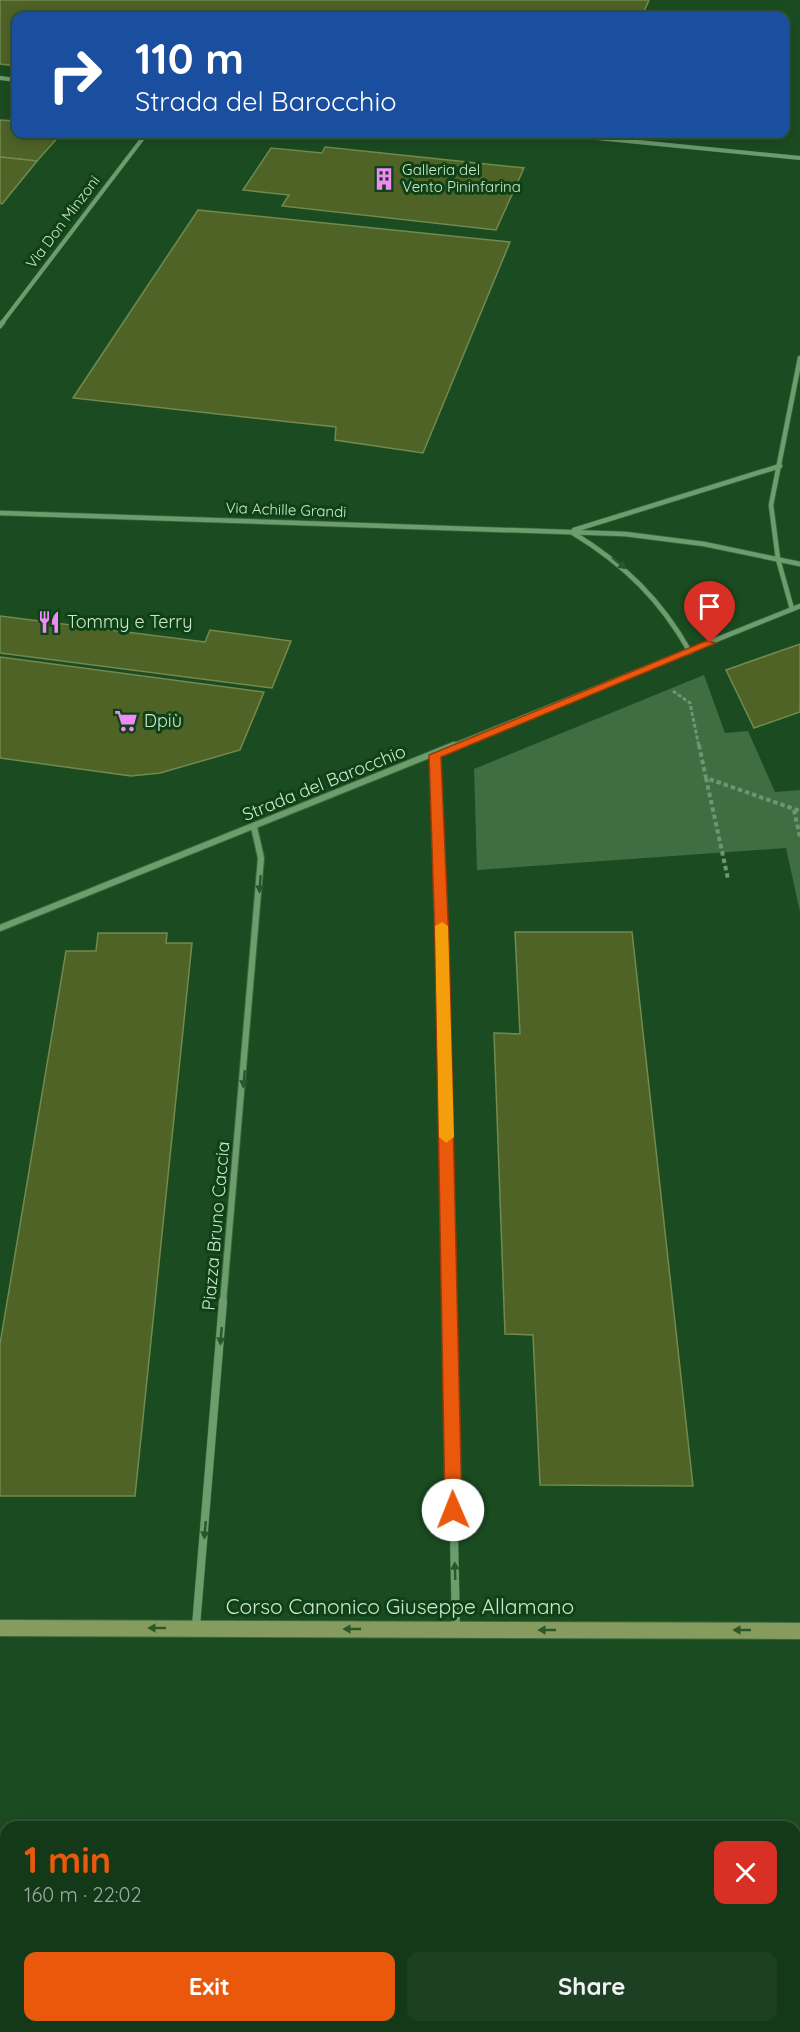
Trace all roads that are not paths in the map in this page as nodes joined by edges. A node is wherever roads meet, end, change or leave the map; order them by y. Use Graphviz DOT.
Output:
graph roads {
  1 [pos="143,138"];
  2 [pos="598,138"];
  3 [pos="800,158"];
  4 [pos="0,326"];
  5 [pos="800,358"];
  6 [pos="780,466"];
  7 [pos="0,513"];
  8 [pos="570,531"];
  9 [pos="778,559"];
  10 [pos="800,564"];
  11 [pos="800,606"];
  12 [pos="792,609"];
  13 [pos="690,652"];
  14 [pos="435,755"];
  15 [pos="254,827"];
  16 [pos="0,927"];
  17 [pos="0,1628"];
  18 [pos="195,1628"];
  19 [pos="456,1630"];
  20 [pos="800,1631"];
  1 -- 4 [label="street, Via Don Minzoni"];
  2 -- 3 [label="street"];
  5 -- 6 [label="street"];
  6 -- 8 [label="street, Via Achille Grandi"];
  6 -- 9 [label="street"];
  7 -- 8 [label="street, Via Achille Grandi"];
  8 -- 9 [label="street, Via Achille Grandi"];
  8 -- 13 [label="street, Via Achille Grandi, one-way"];
  9 -- 10 [label="street, Via Achille Grandi"];
  9 -- 12 [label="street"];
  11 -- 12 [label="street, Strada del Barocchio"];
  12 -- 13 [label="street, Strada del Barocchio"];
  13 -- 14 [label="street, Strada del Barocchio"];
  14 -- 15 [label="street, Strada del Barocchio"];
  19 -- 14 [label="street, one-way"];
  15 -- 16 [label="street, Strada del Barocchio"];
  15 -- 18 [label="street, Piazza Bruno Caccia, one-way"];
  18 -- 17 [label="main road, Corso Canonico Giuseppe Allamano, one-way"];
  19 -- 18 [label="main road, Corso Canonico Giuseppe Allamano, one-way"];
  20 -- 19 [label="main road, Corso Canonico Giuseppe Allamano, one-way"];
}
